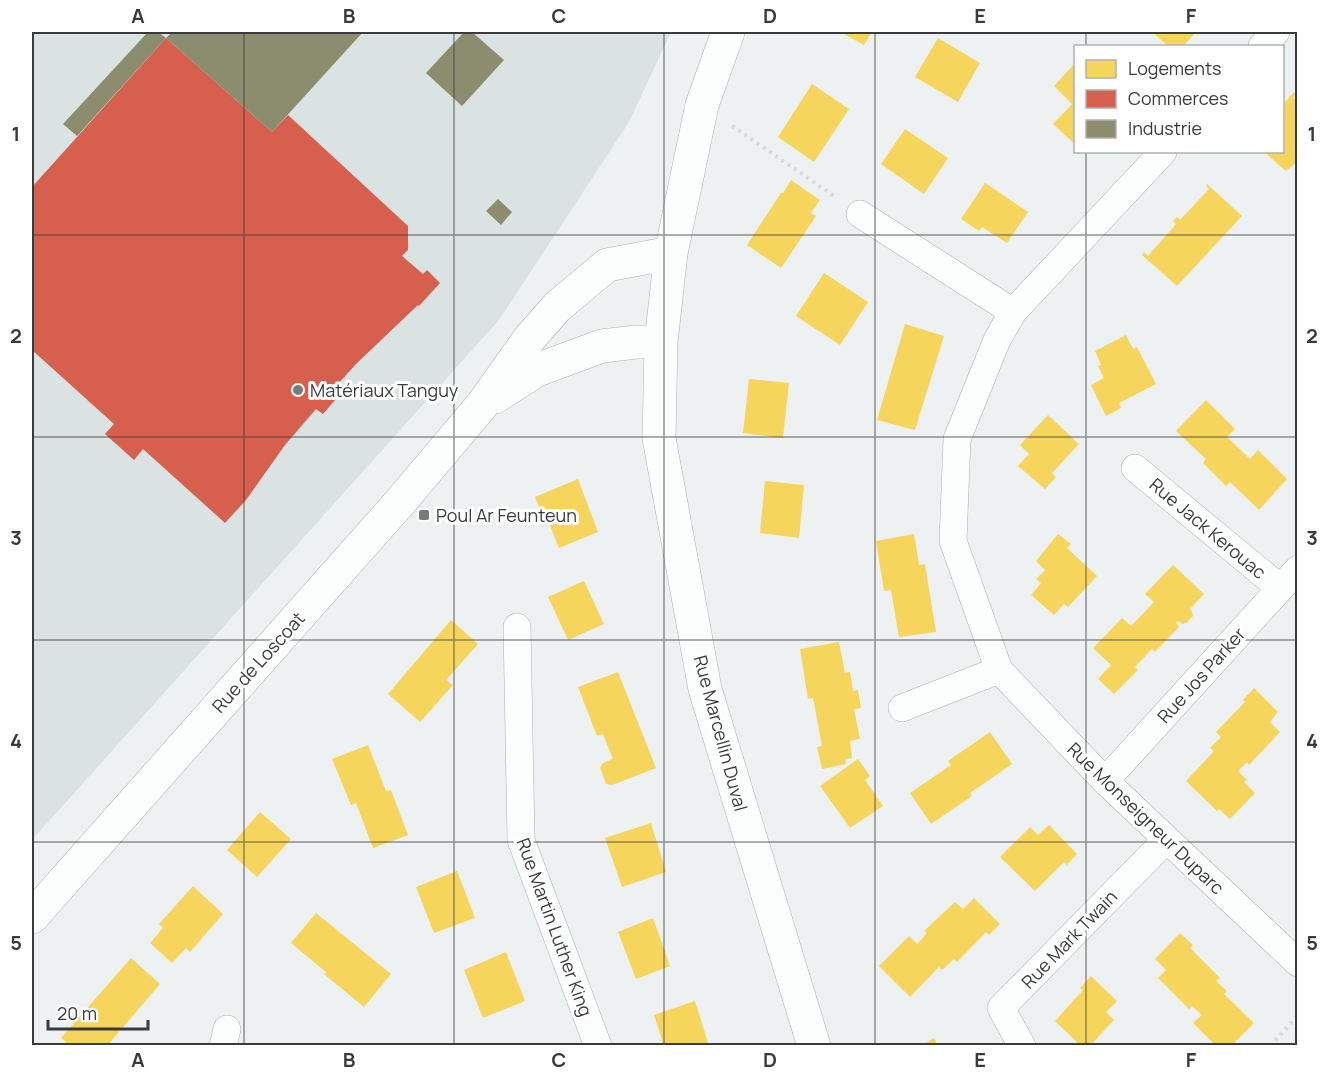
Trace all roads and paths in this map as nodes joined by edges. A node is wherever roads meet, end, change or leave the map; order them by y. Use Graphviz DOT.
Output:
graph roads {
  1 [pos="728,32"];
  2 [pos="1276,32"];
  3 [pos="1292,32"];
  4 [pos="1298,36"];
  5 [pos="1263,45"];
  6 [pos="702,105"];
  7 [pos="1162,153"];
  8 [pos="860,214"];
  9 [pos="671,253"];
  10 [pos="1013,312"];
  11 [pos="661,342"];
  12 [pos="483,405"];
  13 [pos="1135,468"];
  14 [pos="1289,579"];
  15 [pos="517,627"];
  16 [pos="999,670"];
  17 [pos="902,708"];
  18 [pos="1105,781"];
  19 [pos="1166,840"];
  20 [pos="32,917"];
  21 [pos="1298,963"];
  22 [pos="1298,1015"];
  23 [pos="598,1046"];
  24 [pos="813,1046"];
  25 [pos="1022,1046"];
  26 [pos="1270,1046"];
  1 -- 6 [label="main road, Rue Marcellin Duval"];
  2 -- 5 [label="street"];
  3 -- 4 [label="street"];
  6 -- 8 [label="path"];
  6 -- 9 [label="main road, Rue Marcellin Duval"];
  7 -- 10 [label="street, Rue Monseigneur Duparc"];
  8 -- 10 [label="street"];
  9 -- 11 [label="main road, Rue Marcellin Duval"];
  9 -- 12 [label="main road, Rue de Loscoat"];
  10 -- 16 [label="street, Rue Monseigneur Duparc"];
  11 -- 12 [label="main road, Rue de Loscoat"];
  11 -- 24 [label="main road, Rue Marcellin Duval"];
  12 -- 20 [label="main road, Rue de Loscoat"];
  13 -- 14 [label="street, Rue Jack Kerouac"];
  14 -- 18 [label="street, Rue Jos Parker"];
  15 -- 23 [label="street, Rue Martin Luther King"];
  16 -- 17 [label="street"];
  16 -- 18 [label="street, Rue Monseigneur Duparc"];
  18 -- 19 [label="street, Rue Monseigneur Duparc"];
  19 -- 21 [label="street, Rue Monseigneur Duparc"];
  19 -- 25 [label="street, Rue Mark Twain"];
  22 -- 26 [label="path"];
}
